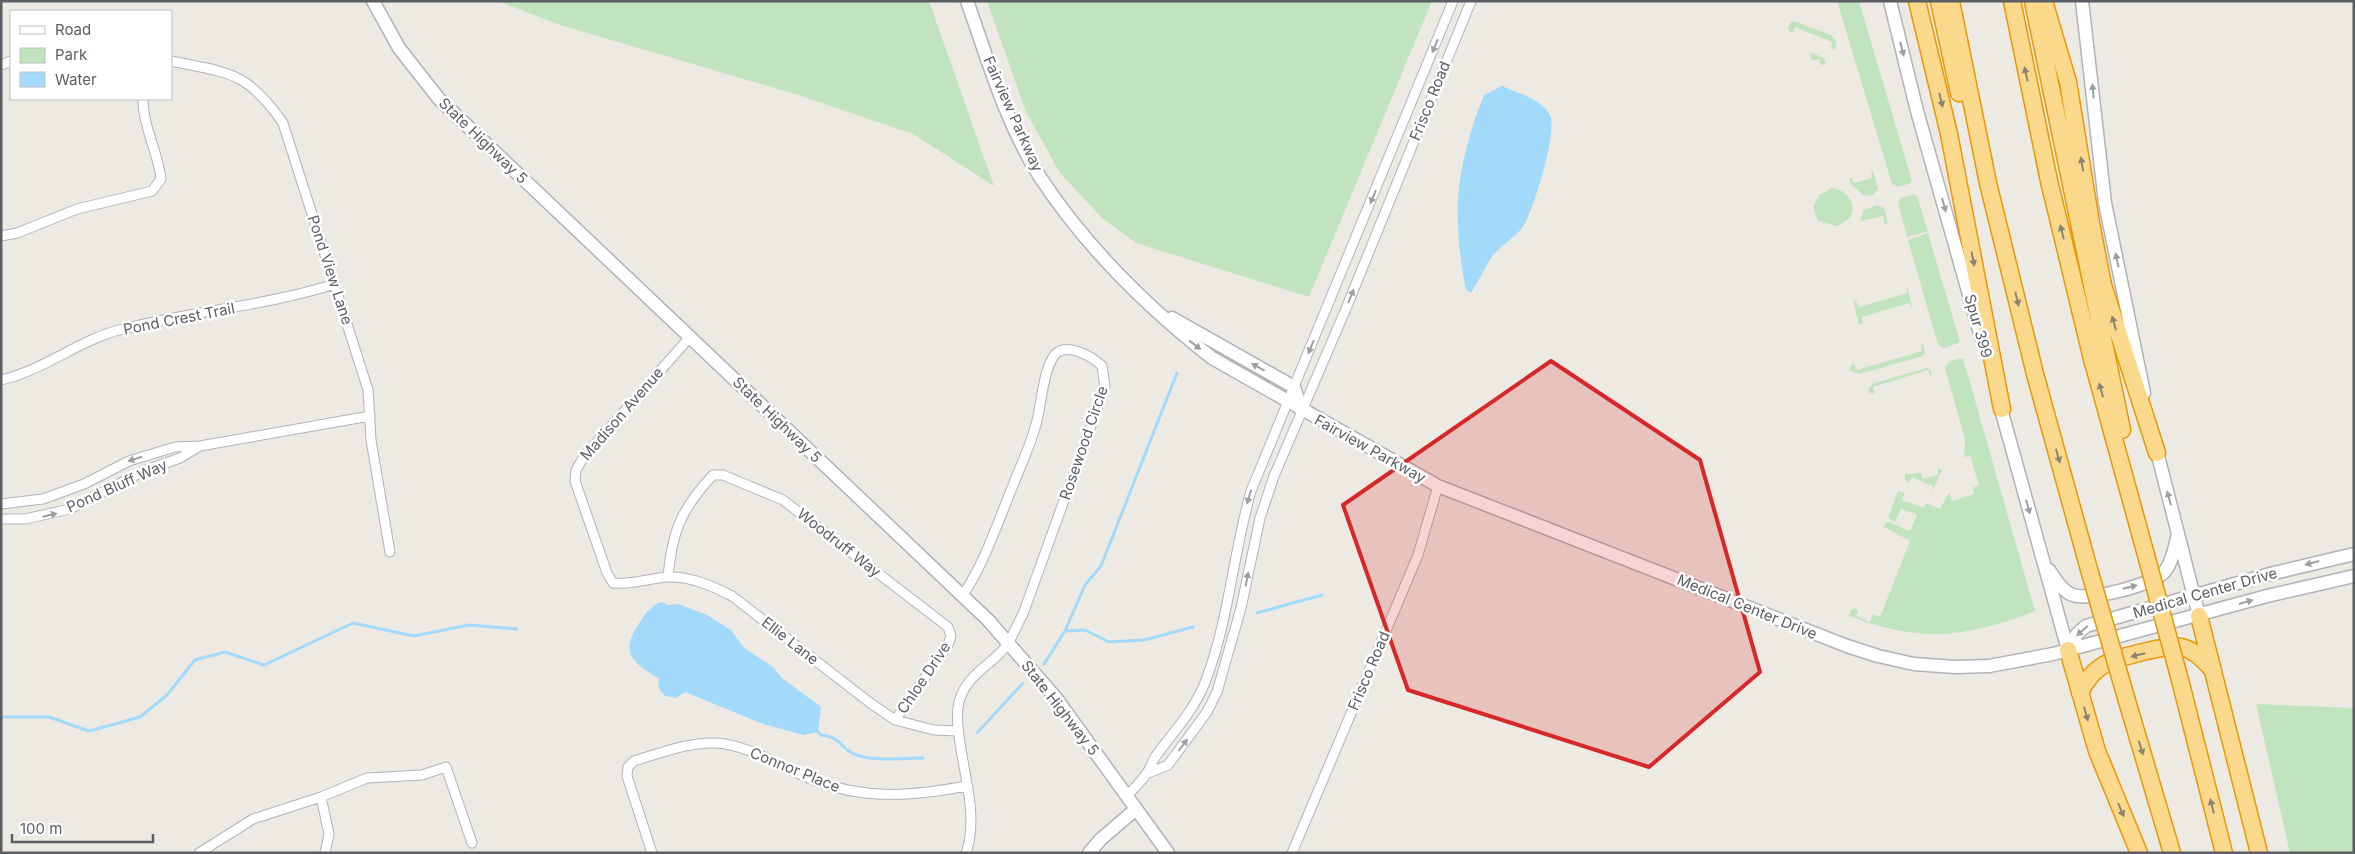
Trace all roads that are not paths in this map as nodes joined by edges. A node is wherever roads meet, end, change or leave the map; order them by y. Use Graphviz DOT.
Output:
graph roads {
  1 [pos="373,1"];
  2 [pos="967,1"];
  3 [pos="1453,1"];
  4 [pos="1471,1"];
  5 [pos="1890,1"];
  6 [pos="1917,1"];
  7 [pos="1940,1"];
  8 [pos="1951,1"];
  9 [pos="2012,1"];
  10 [pos="2033,1"];
  11 [pos="2044,1"];
  12 [pos="2082,1"];
  13 [pos="2088,1"];
  14 [pos="1446,18"];
  15 [pos="1461,24"];
  16 [pos="2088,47"];
  17 [pos="172,61"];
  18 [pos="143,100"];
  19 [pos="1988,183"];
  20 [pos="1358,234"];
  21 [pos="1,236"];
  22 [pos="1373,241"];
  23 [pos="335,284"];
  24 [pos="1154,306"];
  25 [pos="690,337"];
  26 [pos="1,380"];
  27 [pos="1294,387"];
  28 [pos="1288,403"];
  29 [pos="2002,409"];
  30 [pos="1302,411"];
  31 [pos="370,416"];
  32 [pos="200,446"];
  33 [pos="2157,453"];
  34 [pos="1438,486"];
  35 [pos="1,504"];
  36 [pos="1,519"];
  37 [pos="2137,521"];
  38 [pos="2178,532"];
  39 [pos="390,552"];
  40 [pos="2354,554"];
  41 [pos="2044,564"];
  42 [pos="2354,576"];
  43 [pos="668,577"];
  44 [pos="613,583"];
  45 [pos="963,595"];
  46 [pos="1229,595"];
  47 [pos="2194,596"];
  48 [pos="1243,599"];
  49 [pos="2199,616"];
  50 [pos="951,636"];
  51 [pos="1008,643"];
  52 [pos="2068,650"];
  53 [pos="2212,670"];
  54 [pos="2080,693"];
  55 [pos="896,720"];
  56 [pos="958,730"];
  57 [pos="1146,774"];
  58 [pos="966,786"];
  59 [pos="1127,796"];
  60 [pos="321,797"];
  61 [pos="1136,809"];
  62 [pos="472,843"];
  63 [pos="199,853"];
  64 [pos="325,853"];
  65 [pos="652,853"];
  66 [pos="966,853"];
  67 [pos="1089,853"];
  68 [pos="1168,853"];
  69 [pos="1292,853"];
  70 [pos="2139,853"];
  71 [pos="2172,853"];
  72 [pos="2224,853"];
  73 [pos="2259,853"];
  1 -- 25 [label="main road, State Highway 5"];
  2 -- 24 [label="main road, Fairview Parkway"];
  3 -- 14 [label="street"];
  4 -- 15 [label="street, Frisco Road"];
  5 -- 29 [label="main road, Spur 399, one-way"];
  6 -- 29 [label="highway, one-way"];
  7 -- 19 [label="highway"];
  8 -- 19 [label="highway"];
  37 -- 9 [label="highway, one-way"];
  10 -- 37 [label="highway"];
  33 -- 11 [label="highway, one-way"];
  12 -- 16 [label="main road"];
  13 -- 16 [label="main road"];
  14 -- 15 [label="street"];
  14 -- 20 [label="street, one-way"];
  15 -- 22 [label="street, Frisco Road"];
  33 -- 16 [label="main road, one-way"];
  17 -- 23 [label="street, Pond View Lane"];
  18 -- 21 [label="street"];
  19 -- 71 [label="highway, one-way, bridge"];
  20 -- 22 [label="street"];
  20 -- 27 [label="street, one-way"];
  30 -- 22 [label="street, Frisco Road, one-way"];
  23 -- 26 [label="street, Pond Crest Trail"];
  23 -- 31 [label="street, Pond View Lane"];
  27 -- 24 [label="main road, Fairview Parkway, one-way"];
  24 -- 28 [label="main road, Fairview Parkway, one-way"];
  25 -- 44 [label="street, Madison Avenue"];
  25 -- 45 [label="main road, State Highway 5"];
  27 -- 28 [label="street"];
  27 -- 30 [label="main road, Fairview Parkway"];
  28 -- 30 [label="main road, Fairview Parkway"];
  28 -- 46 [label="street, one-way"];
  29 -- 41 [label="main road, Spur 399, one-way"];
  30 -- 34 [label="main road, Fairview Parkway"];
  48 -- 30 [label="street, Frisco Road, one-way"];
  31 -- 32 [label="street, Pond Bluff Way"];
  31 -- 39 [label="street, Pond View Lane"];
  32 -- 35 [label="street, Pond Bluff Way, one-way"];
  36 -- 32 [label="street, Pond Bluff Way, one-way"];
  38 -- 33 [label="main road, one-way"];
  34 -- 52 [label="main road, Medical Center Drive"];
  34 -- 69 [label="street, Frisco Road"];
  72 -- 37 [label="highway, one-way, bridge"];
  41 -- 38 [label="main road, one-way"];
  38 -- 47 [label="main road"];
  40 -- 47 [label="main road, Medical Center Drive, one-way"];
  41 -- 52 [label="main road, Spur 399"];
  49 -- 42 [label="main road, Medical Center Drive, one-way"];
  43 -- 44 [label="street, Ellie Lane"];
  43 -- 50 [label="street, Woodruff Way"];
  43 -- 55 [label="street, Ellie Lane"];
  45 -- 51 [label="main road, State Highway 5"];
  45 -- 51 [label="street, Rosewood Circle"];
  46 -- 48 [label="street"];
  46 -- 57 [label="street"];
  47 -- 49 [label="main road"];
  47 -- 52 [label="main road, Medical Center Drive, one-way"];
  57 -- 48 [label="street, Frisco Road, one-way"];
  49 -- 52 [label="main road, Medical Center Drive"];
  49 -- 53 [label="highway"];
  50 -- 55 [label="street, Chloe Drive"];
  51 -- 56 [label="street, Rosewood Circle"];
  51 -- 59 [label="main road, State Highway 5"];
  52 -- 54 [label="highway"];
  53 -- 54 [label="highway, one-way"];
  53 -- 73 [label="highway"];
  54 -- 70 [label="highway, one-way"];
  55 -- 56 [label="street, Ellie Lane"];
  56 -- 58 [label="street, Rosewood Circle"];
  57 -- 59 [label="street"];
  58 -- 65 [label="street, Connor Place"];
  58 -- 66 [label="street, Rosewood Circle"];
  59 -- 61 [label="main road, State Highway 5"];
  60 -- 62 [label="street"];
  60 -- 63 [label="street"];
  60 -- 64 [label="street"];
  61 -- 67 [label="main road"];
  61 -- 68 [label="main road, State Highway 5"];
}
